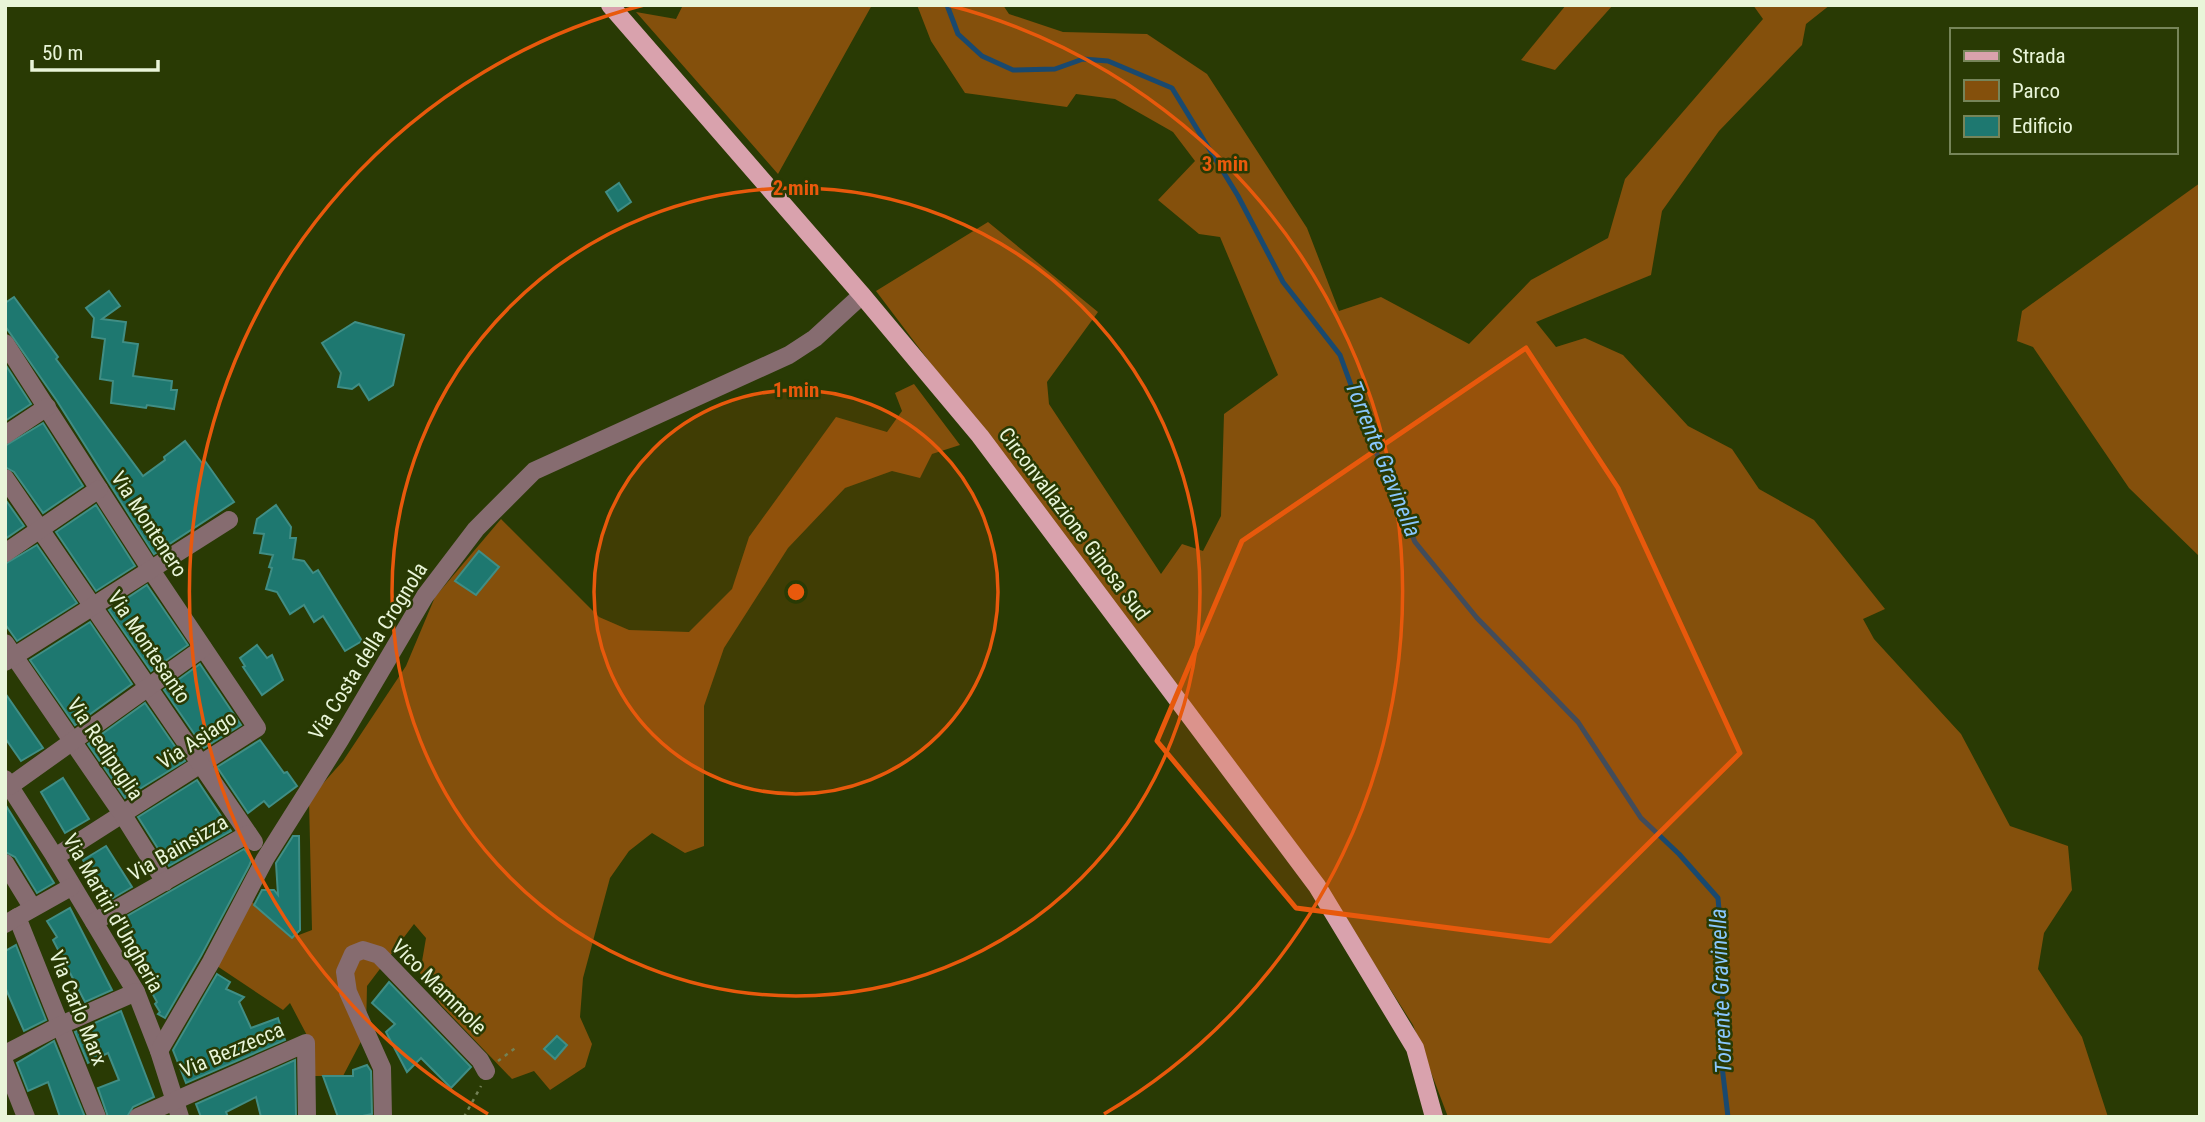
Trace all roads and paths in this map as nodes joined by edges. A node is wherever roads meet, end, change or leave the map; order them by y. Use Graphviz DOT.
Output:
graph roads {
  1 [pos="610,5"];
  2 [pos="862,295"];
  3 [pos="6,344"];
  4 [pos="47,407"];
  5 [pos="5,435"];
  6 [pos="5,478"];
  7 [pos="99,489"];
  8 [pos="229,520"];
  9 [pos="40,529"];
  10 [pos="5,553"];
  11 [pos="150,570"];
  12 [pos="93,606"];
  13 [pos="203,648"];
  14 [pos="8,654"];
  15 [pos="148,687"];
  16 [pos="257,728"];
  17 [pos="72,741"];
  18 [pos="201,765"];
  19 [pos="9,790"];
  20 [pos="123,815"];
  21 [pos="251,838"];
  22 [pos="55,857"];
  23 [pos="5,863"];
  24 [pos="165,882"];
  25 [pos="71,887"];
  26 [pos="18,916"];
  27 [pos="94,922"];
  28 [pos="136,992"];
  29 [pos="61,1025"];
  30 [pos="159,1051"];
  31 [pos="5,1054"];
  32 [pos="5,1064"];
  33 [pos="486,1070"];
  34 [pos="177,1108"];
  35 [pos="26,1117"];
  36 [pos="97,1117"];
  37 [pos="138,1117"];
  38 [pos="307,1117"];
  39 [pos="383,1117"];
  40 [pos="1434,1117"];
  1 -- 2 [label="main road, Circonvallazione Ginosa Sud"];
  2 -- 30 [label="street, Via Costa della Crognola"];
  2 -- 40 [label="main road, Circonvallazione Ginosa Sud"];
  3 -- 4 [label="street, Via Montenero"];
  4 -- 5 [label="street"];
  4 -- 7 [label="street, Via Montenero"];
  6 -- 9 [label="street, Via Montesanto"];
  7 -- 9 [label="street"];
  7 -- 11 [label="street, Via Montenero"];
  8 -- 11 [label="street"];
  9 -- 10 [label="street"];
  9 -- 12 [label="street, Via Montesanto"];
  11 -- 12 [label="street"];
  11 -- 13 [label="street, Via Montenero"];
  12 -- 14 [label="street"];
  12 -- 15 [label="street, Via Montesanto"];
  13 -- 15 [label="street"];
  13 -- 16 [label="street, Via Montenero"];
  14 -- 17 [label="street, Via Redipuglia"];
  15 -- 17 [label="street"];
  15 -- 18 [label="street, Via Montesanto"];
  16 -- 18 [label="street, Via Asiago"];
  17 -- 19 [label="street"];
  17 -- 20 [label="street, Via Redipuglia"];
  18 -- 20 [label="street, Via Asiago"];
  18 -- 21 [label="street, Via Montesanto"];
  19 -- 22 [label="street, Via Martiri d'Ungheria"];
  20 -- 22 [label="street, Via Asiago"];
  20 -- 24 [label="street, Via Redipuglia"];
  21 -- 24 [label="street, Via Bainsizza"];
  22 -- 25 [label="street, Via Martiri d'Ungheria"];
  23 -- 26 [label="street, Via Carlo Marx"];
  24 -- 27 [label="street, Via Bainsizza"];
  25 -- 26 [label="street"];
  25 -- 27 [label="street, Via Martiri d'Ungheria"];
  26 -- 29 [label="street, Via Carlo Marx"];
  27 -- 28 [label="street, Via Martiri d'Ungheria"];
  28 -- 29 [label="street"];
  28 -- 30 [label="street, Via Martiri d'Ungheria"];
  29 -- 31 [label="street"];
  29 -- 36 [label="street, Via Carlo Marx"];
  30 -- 34 [label="street, Via Martiri d'Ungheria"];
  32 -- 35 [label="street"];
  33 -- 39 [label="street, Vico Mammole"];
  34 -- 37 [label="street, Via Bezzecca"];
  34 -- 38 [label="street, Via Bezzecca"];
}
